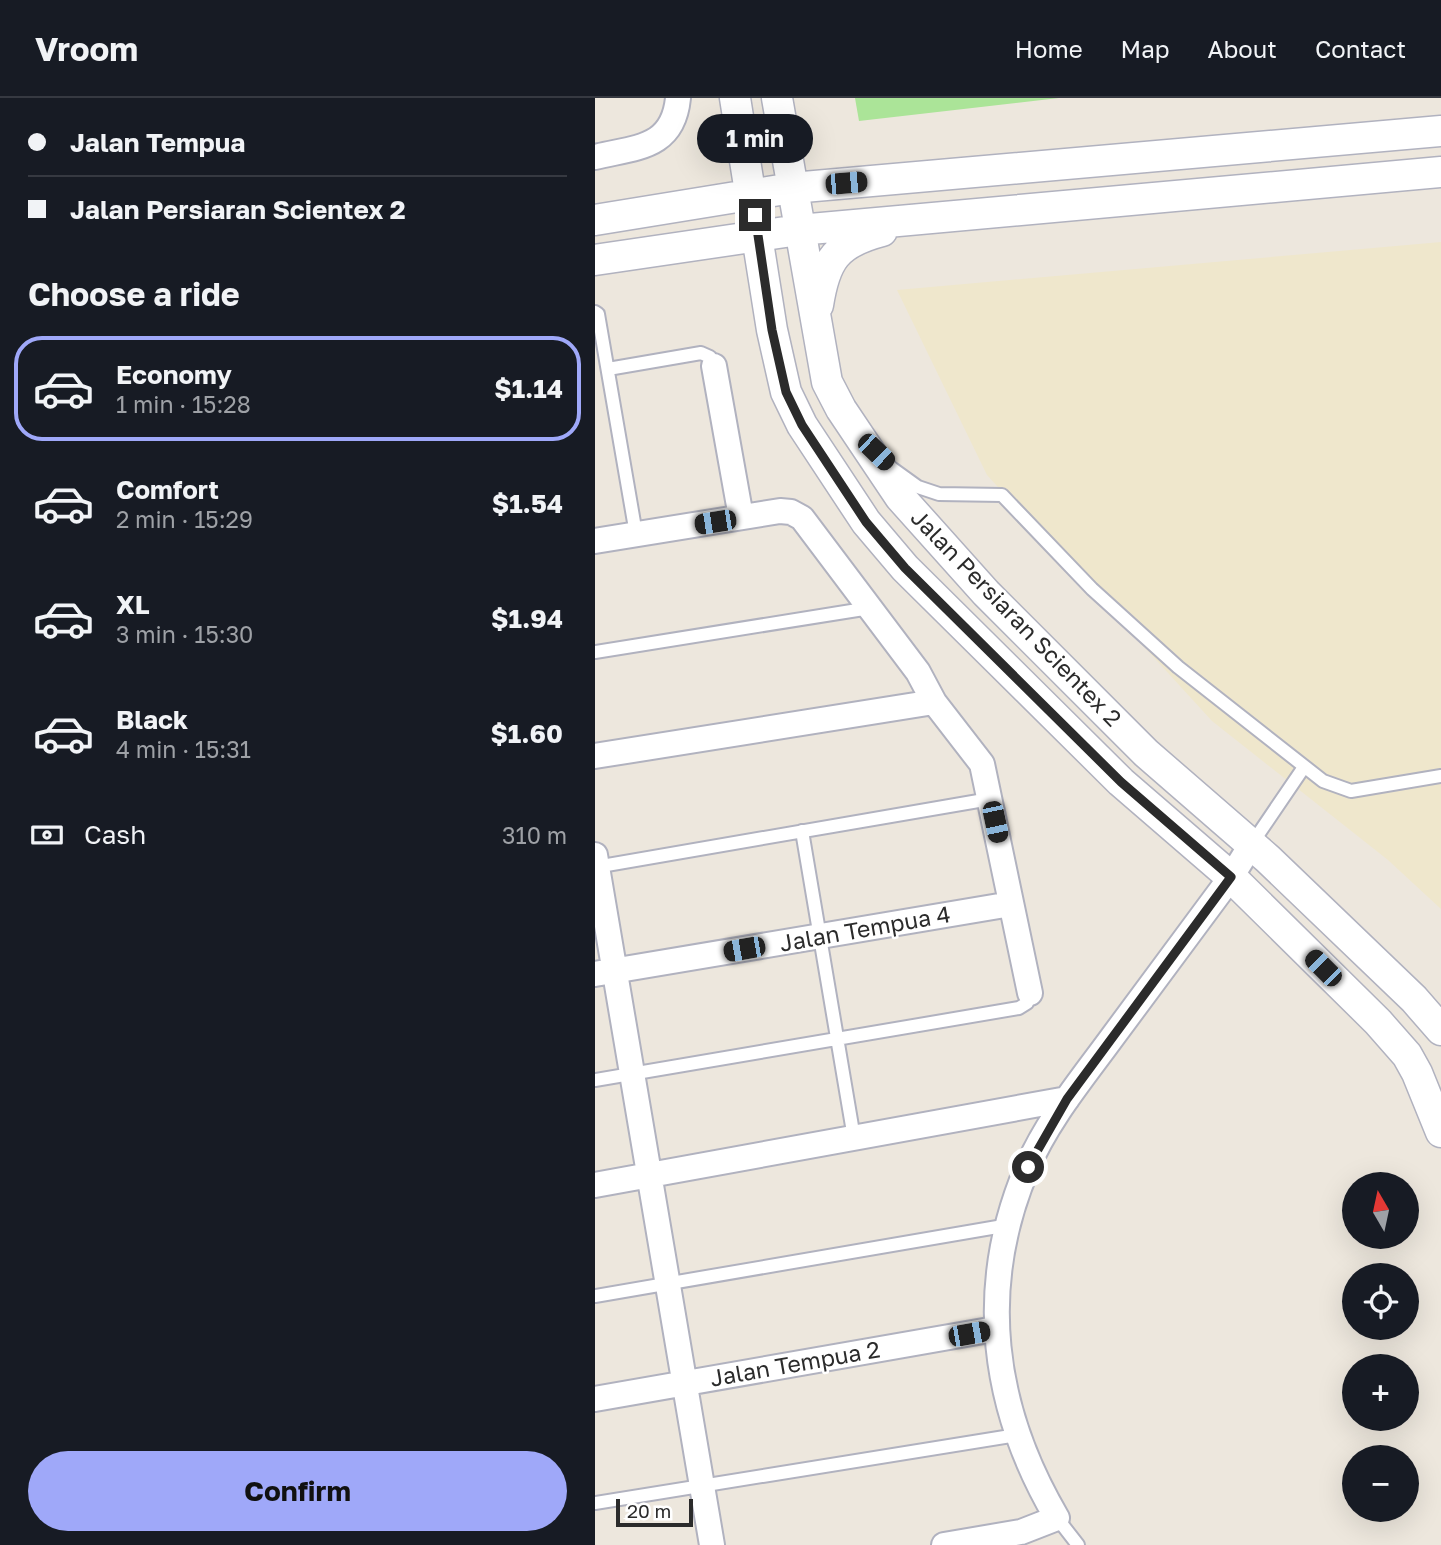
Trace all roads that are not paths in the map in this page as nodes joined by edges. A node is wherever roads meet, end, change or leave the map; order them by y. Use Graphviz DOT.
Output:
graph roads {
  1 [pos="678,98"];
  2 [pos="736,98"];
  3 [pos="777,98"];
  4 [pos="1441,131"];
  5 [pos="595,157"];
  6 [pos="1441,172"];
  7 [pos="792,188"];
  8 [pos="752,195"];
  9 [pos="938,217"];
  10 [pos="595,220"];
  11 [pos="799,230"];
  12 [pos="758,235"];
  13 [pos="595,260"];
  14 [pos="595,312"];
  15 [pos="815,322"];
  16 [pos="714,366"];
  17 [pos="608,369"];
  18 [pos="858,436"];
  19 [pos="741,517"];
  20 [pos="636,534"];
  21 [pos="595,541"];
  22 [pos="870,608"];
  23 [pos="595,652"];
  24 [pos="935,702"];
  25 [pos="595,756"];
  26 [pos="1304,767"];
  27 [pos="1441,776"];
  28 [pos="990,799"];
  29 [pos="803,831"];
  30 [pos="1251,845"];
  31 [pos="596,863"];
  32 [pos="1231,877"];
  33 [pos="1011,904"];
  34 [pos="821,936"];
  35 [pos="605,973"];
  36 [pos="1030,993"];
  37 [pos="1441,1030"];
  38 [pos="838,1038"];
  39 [pos="632,1073"];
  40 [pos="595,1080"];
  41 [pos="1067,1099"];
  42 [pos="1441,1132"];
  43 [pos="854,1138"];
  44 [pos="648,1176"];
  45 [pos="595,1185"];
  46 [pos="1009,1225"];
  47 [pos="667,1284"];
  48 [pos="595,1296"];
  49 [pos="995,1329"];
  50 [pos="684,1383"];
  51 [pos="595,1399"];
  52 [pos="1017,1435"];
  53 [pos="702,1486"];
  54 [pos="595,1503"];
  55 [pos="1057,1518"];
  56 [pos="712,1545"];
  57 [pos="944,1545"];
  58 [pos="1079,1545"];
  1 -- 5 [label="street"];
  2 -- 8 [label="street, Jalan Persiaran Scientex 2"];
  3 -- 7 [label="street, Jalan Persiaran Scientex 2"];
  4 -- 7 [label="street"];
  6 -- 9 [label="street"];
  7 -- 8 [label="street"];
  7 -- 11 [label="street, Jalan Persiaran Scientex 2"];
  8 -- 10 [label="street"];
  8 -- 12 [label="street, Jalan Persiaran Scientex 2"];
  9 -- 11 [label="street"];
  9 -- 15 [label="street"];
  11 -- 12 [label="street"];
  11 -- 15 [label="street, Jalan Persiaran Scientex 2"];
  12 -- 13 [label="street"];
  12 -- 32 [label="street, Jalan Persiaran Scientex 2"];
  14 -- 17 [label="lane"];
  15 -- 18 [label="street, Jalan Persiaran Scientex 2"];
  16 -- 17 [label="lane"];
  16 -- 19 [label="street"];
  17 -- 20 [label="lane"];
  18 -- 26 [label="lane"];
  18 -- 30 [label="street, Jalan Persiaran Scientex 2"];
  19 -- 20 [label="street"];
  19 -- 22 [label="street"];
  20 -- 21 [label="street"];
  22 -- 23 [label="lane"];
  22 -- 24 [label="street"];
  24 -- 25 [label="street"];
  24 -- 28 [label="street"];
  26 -- 27 [label="lane"];
  26 -- 30 [label="lane"];
  28 -- 29 [label="lane"];
  28 -- 33 [label="street"];
  29 -- 31 [label="lane"];
  29 -- 34 [label="lane"];
  30 -- 32 [label="street"];
  30 -- 37 [label="street, Jalan Persiaran Scientex 2"];
  31 -- 35 [label="street"];
  32 -- 41 [label="street"];
  32 -- 42 [label="street, Jalan Persiaran Scientex 2"];
  33 -- 34 [label="street, Jalan Tempua 4"];
  33 -- 36 [label="street"];
  34 -- 35 [label="street, Jalan Tempua 4"];
  34 -- 38 [label="lane"];
  35 -- 39 [label="street"];
  36 -- 38 [label="lane"];
  38 -- 39 [label="lane"];
  38 -- 43 [label="lane"];
  39 -- 40 [label="lane"];
  39 -- 44 [label="street"];
  41 -- 43 [label="street"];
  41 -- 46 [label="street"];
  43 -- 44 [label="street"];
  44 -- 45 [label="street"];
  44 -- 47 [label="street"];
  46 -- 47 [label="lane"];
  46 -- 49 [label="street"];
  47 -- 48 [label="lane"];
  47 -- 50 [label="street"];
  49 -- 50 [label="street, Jalan Tempua 2"];
  49 -- 52 [label="street"];
  50 -- 51 [label="street, Jalan Tempua 2"];
  50 -- 53 [label="street"];
  52 -- 53 [label="lane"];
  52 -- 55 [label="street"];
  53 -- 54 [label="lane"];
  53 -- 56 [label="street"];
  55 -- 57 [label="street"];
  55 -- 58 [label="lane"];
}
